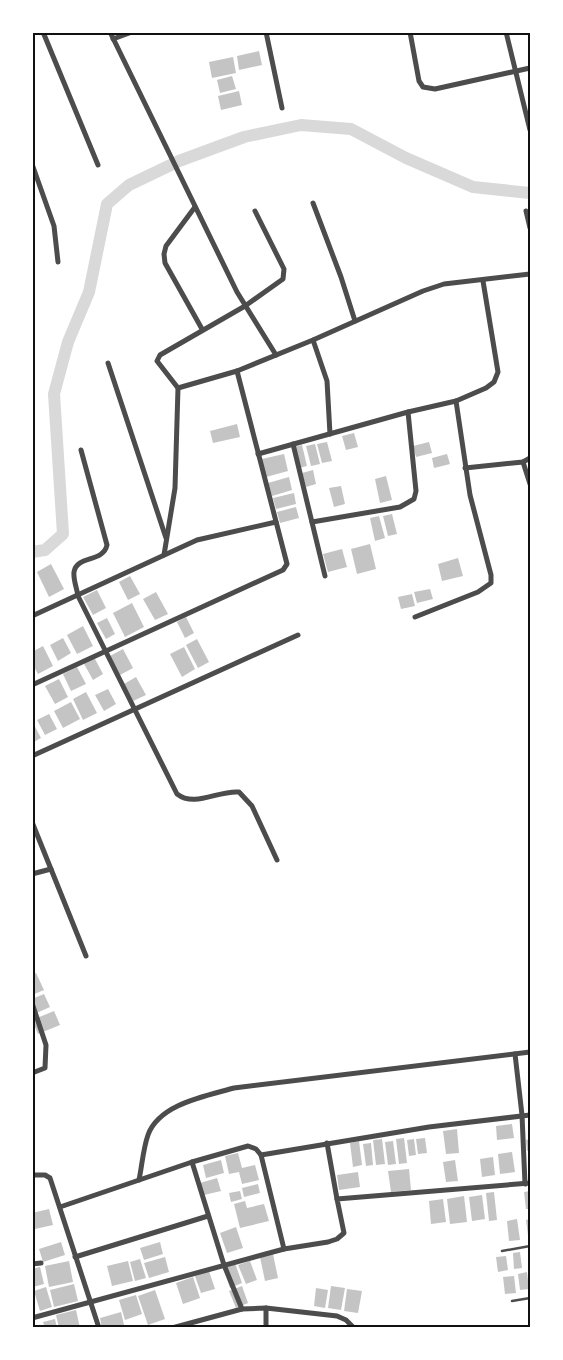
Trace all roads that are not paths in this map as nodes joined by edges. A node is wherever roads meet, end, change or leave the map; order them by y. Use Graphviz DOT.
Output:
graph roads {
  1 [pos="43,32"];
  2 [pos="110,32"];
  3 [pos="132,32"];
  4 [pos="266,32"];
  5 [pos="506,32"];
  6 [pos="410,33"];
  7 [pos="113,39"];
  8 [pos="530,68"];
  9 [pos="515,71"];
  10 [pos="282,108"];
  11 [pos="530,130"];
  12 [pos="32,164"];
  13 [pos="98,165"];
  14 [pos="313,203"];
  15 [pos="195,207"];
  16 [pos="255,211"];
  17 [pos="526,211"];
  18 [pos="530,228"];
  19 [pos="58,262"];
  20 [pos="530,274"];
  21 [pos="483,281"];
  22 [pos="245,306"];
  23 [pos="354,322"];
  24 [pos="202,329"];
  25 [pos="313,340"];
  26 [pos="276,355"];
  27 [pos="108,363"];
  28 [pos="237,370"];
  29 [pos="178,388"];
  30 [pos="456,402"];
  31 [pos="408,412"];
  32 [pos="330,434"];
  33 [pos="293,444"];
  34 [pos="80,450"];
  35 [pos="258,454"];
  36 [pos="530,458"];
  37 [pos="523,462"];
  38 [pos="465,468"];
  39 [pos="530,484"];
  40 [pos="276,522"];
  41 [pos="312,522"];
  42 [pos="167,539"];
  43 [pos="164,555"];
  44 [pos="325,576"];
  45 [pos="78,596"];
  46 [pos="32,616"];
  47 [pos="415,617"];
  48 [pos="298,634"];
  49 [pos="106,651"];
  50 [pos="32,685"];
  51 [pos="134,710"];
  52 [pos="32,756"];
  53 [pos="32,822"];
  54 [pos="277,860"];
  55 [pos="51,869"];
  56 [pos="32,874"];
  57 [pos="86,956"];
  58 [pos="32,1002"];
  59 [pos="530,1052"];
  60 [pos="515,1054"];
  61 [pos="32,1073"];
  62 [pos="530,1114"];
  63 [pos="522,1115"];
  64 [pos="327,1143"];
  65 [pos="261,1155"];
  66 [pos="192,1162"];
  67 [pos="32,1175"];
  68 [pos="139,1180"];
  69 [pos="528,1184"];
  70 [pos="337,1199"];
  71 [pos="60,1207"];
  72 [pos="208,1216"];
  73 [pos="530,1246"];
  74 [pos="284,1249"];
  75 [pos="502,1251"];
  76 [pos="75,1257"];
  77 [pos="41,1263"];
  78 [pos="32,1264"];
  79 [pos="224,1265"];
  80 [pos="530,1298"];
  81 [pos="512,1301"];
  82 [pos="89,1302"];
  83 [pos="266,1308"];
  84 [pos="242,1309"];
  85 [pos="32,1318"];
  86 [pos="99,1328"];
  87 [pos="172,1328"];
  88 [pos="266,1328"];
  89 [pos="354,1328"];
  1 -- 13 [label="street"];
  2 -- 7 [label="street"];
  3 -- 7 [label="street"];
  4 -- 10 [label="street"];
  5 -- 9 [label="street"];
  6 -- 9 [label="street"];
  7 -- 15 [label="street"];
  8 -- 9 [label="street"];
  9 -- 11 [label="street"];
  12 -- 19 [label="street"];
  14 -- 23 [label="street"];
  15 -- 22 [label="street"];
  15 -- 24 [label="street"];
  16 -- 22 [label="street"];
  17 -- 18 [label="street"];
  20 -- 21 [label="street"];
  21 -- 23 [label="street"];
  21 -- 30 [label="street"];
  22 -- 24 [label="street"];
  22 -- 26 [label="street"];
  23 -- 25 [label="street"];
  24 -- 29 [label="street"];
  25 -- 26 [label="street"];
  25 -- 32 [label="street"];
  26 -- 28 [label="street"];
  27 -- 42 [label="street"];
  28 -- 29 [label="street"];
  28 -- 35 [label="street"];
  29 -- 42 [label="street"];
  30 -- 31 [label="street"];
  30 -- 38 [label="street"];
  31 -- 32 [label="street"];
  31 -- 41 [label="street"];
  32 -- 33 [label="street"];
  33 -- 35 [label="street"];
  33 -- 41 [label="street"];
  34 -- 45 [label="street"];
  35 -- 40 [label="street"];
  36 -- 37 [label="street"];
  37 -- 38 [label="street"];
  37 -- 39 [label="street"];
  38 -- 47 [label="street"];
  40 -- 43 [label="street"];
  40 -- 49 [label="street"];
  41 -- 44 [label="street"];
  42 -- 43 [label="street"];
  43 -- 45 [label="street"];
  45 -- 46 [label="street"];
  45 -- 49 [label="street"];
  48 -- 51 [label="street"];
  49 -- 50 [label="street"];
  49 -- 51 [label="street"];
  51 -- 52 [label="street"];
  51 -- 54 [label="street"];
  53 -- 55 [label="street"];
  55 -- 56 [label="street"];
  55 -- 57 [label="street"];
  58 -- 61 [label="street"];
  59 -- 60 [label="street"];
  60 -- 63 [label="street"];
  60 -- 68 [label="street"];
  62 -- 63 [label="street"];
  63 -- 64 [label="street"];
  63 -- 69 [label="street"];
  64 -- 65 [label="street"];
  64 -- 70 [label="street"];
  65 -- 66 [label="street"];
  65 -- 74 [label="street"];
  66 -- 68 [label="street"];
  66 -- 72 [label="street"];
  67 -- 71 [label="street"];
  68 -- 71 [label="street"];
  69 -- 70 [label="street"];
  70 -- 74 [label="street"];
  71 -- 76 [label="street"];
  72 -- 76 [label="street"];
  72 -- 79 [label="street"];
  73 -- 75 [label="lane"];
  74 -- 79 [label="street"];
  76 -- 82 [label="street"];
  77 -- 78 [label="street"];
  79 -- 82 [label="street"];
  79 -- 84 [label="street"];
  80 -- 81 [label="lane"];
  82 -- 85 [label="street"];
  82 -- 86 [label="street"];
  83 -- 84 [label="street"];
  83 -- 88 [label="street"];
  83 -- 89 [label="street"];
  84 -- 87 [label="street"];
}
